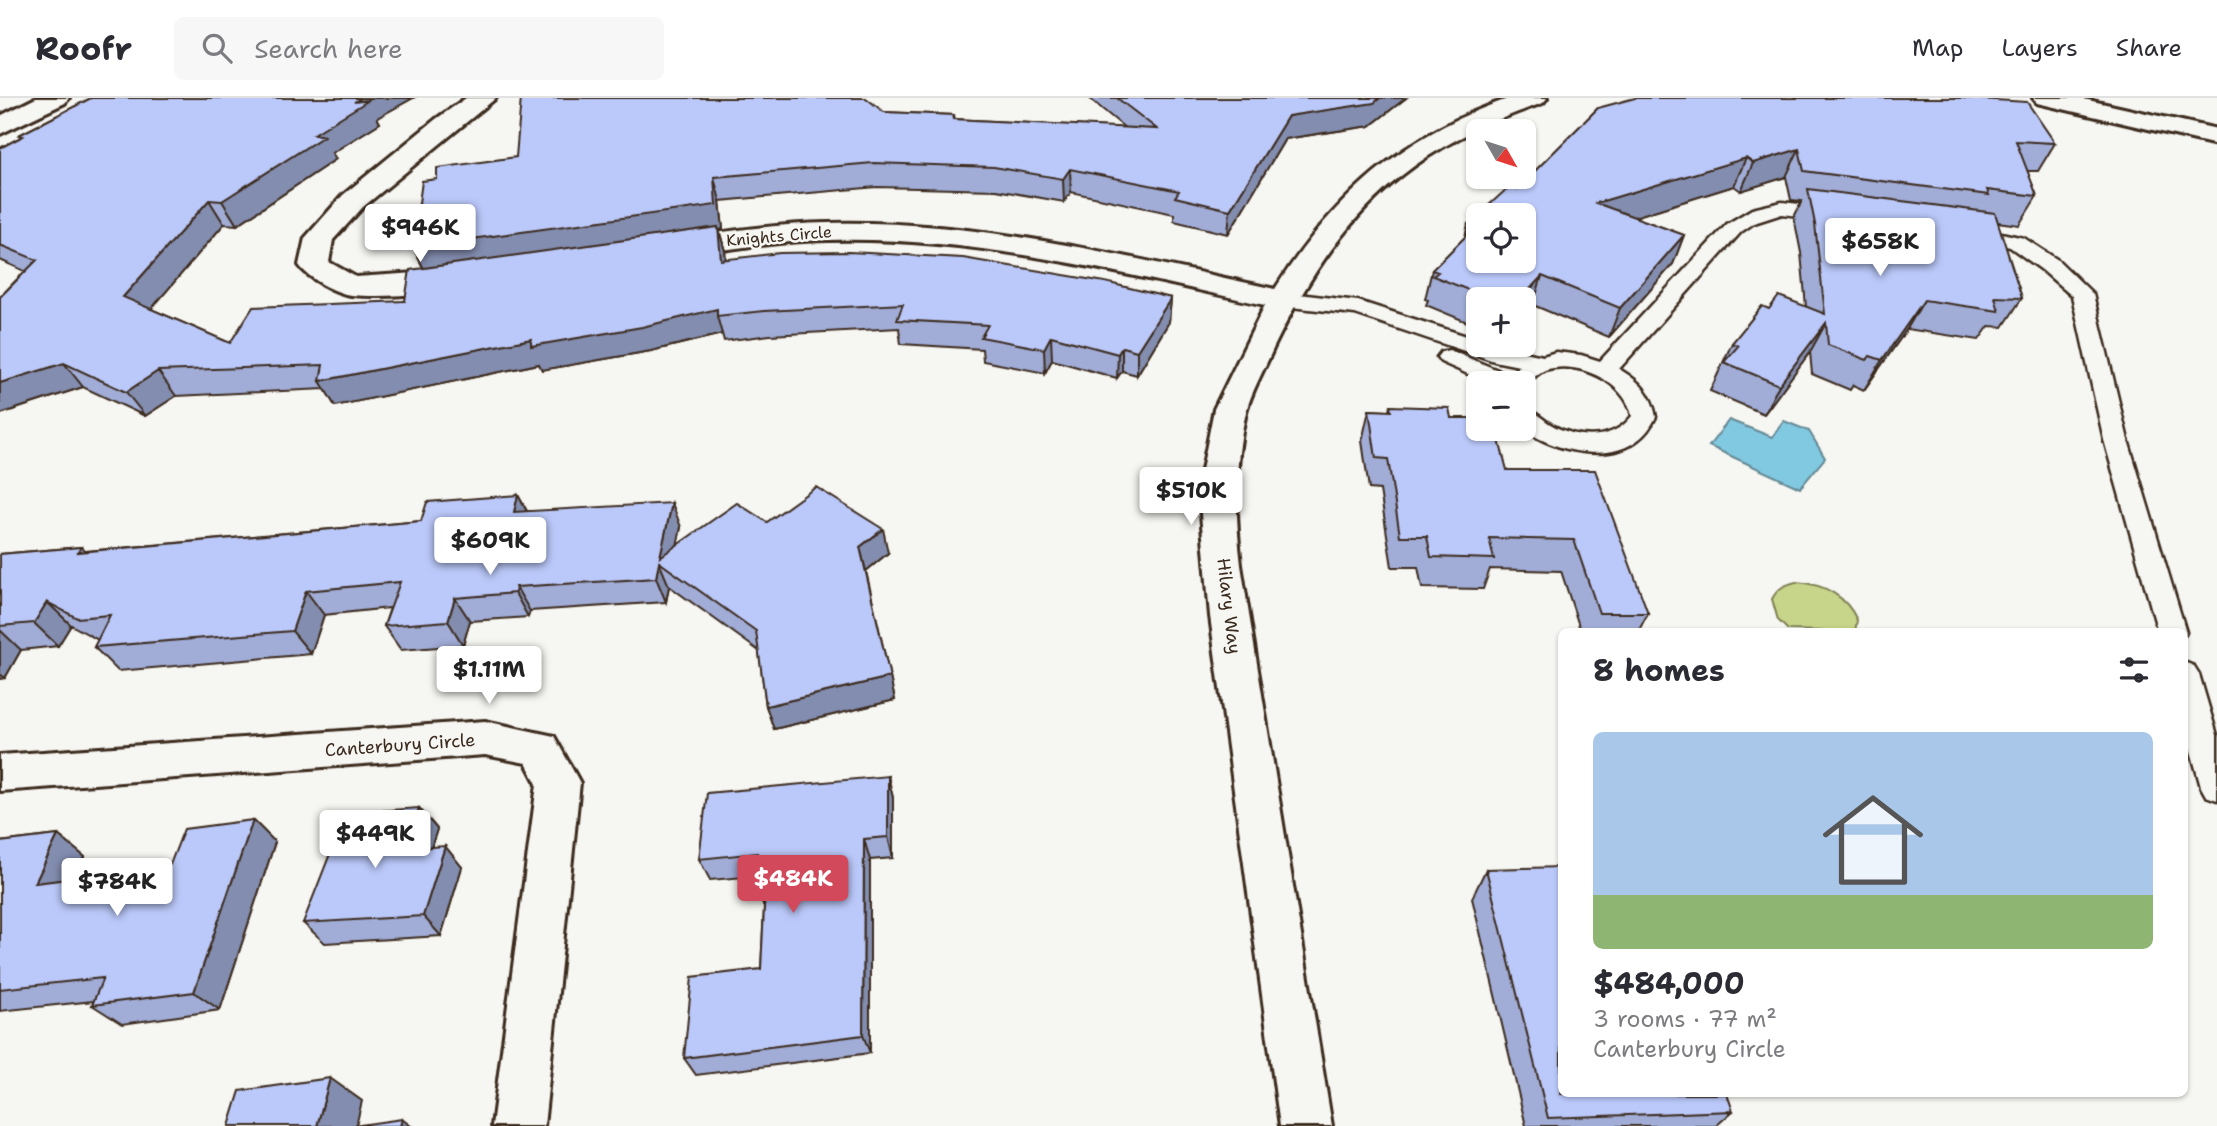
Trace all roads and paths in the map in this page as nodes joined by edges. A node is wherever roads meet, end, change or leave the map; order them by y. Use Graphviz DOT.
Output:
graph roads {
  1 [pos="56,98"];
  2 [pos="483,98"];
  3 [pos="1534,98"];
  4 [pos="2046,98"];
  5 [pos="0,126"];
  6 [pos="2217,137"];
  7 [pos="1852,216"];
  8 [pos="1949,229"];
  9 [pos="636,254"];
  10 [pos="493,274"];
  11 [pos="1281,299"];
  12 [pos="1543,363"];
  13 [pos="1605,370"];
  14 [pos="1485,371"];
  15 [pos="1528,371"];
  16 [pos="1536,425"];
  17 [pos="2171,628"];
  18 [pos="2188,688"];
  19 [pos="0,773"];
  20 [pos="2217,787"];
  21 [pos="518,1126"];
  22 [pos="1306,1126"];
  1 -- 5 [label="street"];
  2 -- 10 [label="street"];
  3 -- 11 [label="street, Hilary Way"];
  4 -- 6 [label="street"];
  7 -- 13 [label="lane"];
  8 -- 17 [label="lane"];
  9 -- 11 [label="street, Knights Circle"];
  11 -- 12 [label="lane"];
  11 -- 14 [label="lane"];
  11 -- 22 [label="street, Hilary Way"];
  12 -- 13 [label="lane"];
  12 -- 15 [label="lane"];
  13 -- 16 [label="lane"];
  18 -- 20 [label="lane"];
  19 -- 21 [label="street, Canterbury Circle"];
}
